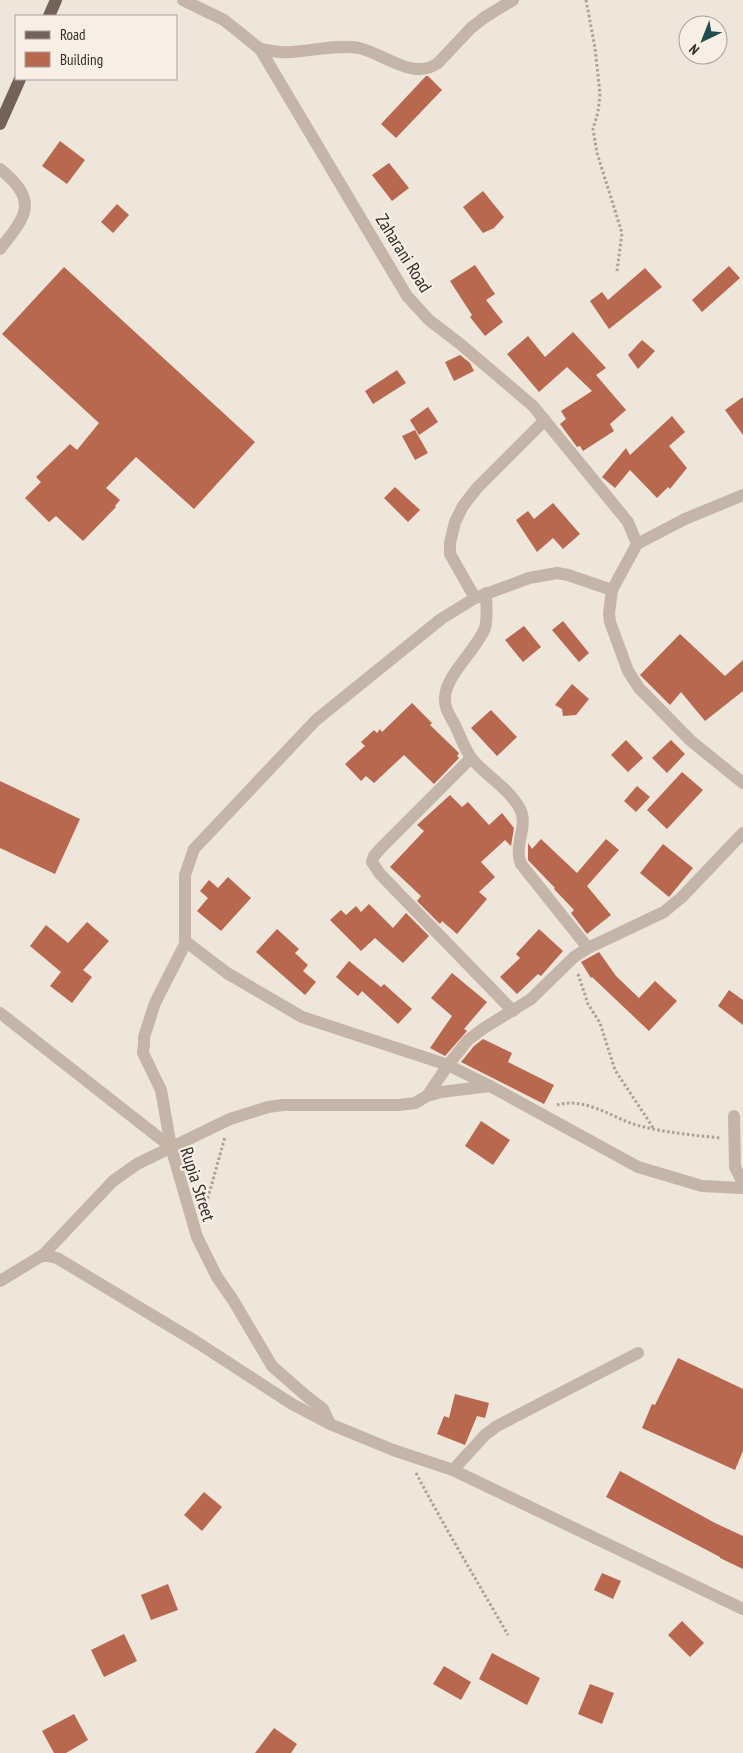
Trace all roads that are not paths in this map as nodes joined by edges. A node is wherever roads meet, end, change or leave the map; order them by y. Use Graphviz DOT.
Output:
graph roads {
  1 [pos="56,0"];
  2 [pos="183,0"];
  3 [pos="513,0"];
  4 [pos="49,15"];
  5 [pos="260,49"];
  6 [pos="20,80"];
  7 [pos="0,124"];
  8 [pos="0,169"];
  9 [pos="0,249"];
  10 [pos="546,420"];
  11 [pos="743,495"];
  12 [pos="637,544"];
  13 [pos="612,590"];
  14 [pos="480,596"];
  15 [pos="471,758"];
  16 [pos="743,783"];
  17 [pos="743,833"];
  18 [pos="185,941"];
  19 [pos="588,948"];
  20 [pos="513,1012"];
  21 [pos="0,1013"];
  22 [pos="448,1066"];
  23 [pos="490,1086"];
  24 [pos="427,1096"];
  25 [pos="734,1116"];
  26 [pos="171,1147"];
  27 [pos="743,1183"];
  28 [pos="743,1188"];
  29 [pos="42,1255"];
  30 [pos="0,1281"];
  31 [pos="638,1353"];
  32 [pos="330,1424"];
  33 [pos="453,1470"];
  34 [pos="743,1609"];
  1 -- 4 [label="main road"];
  2 -- 5 [label="street, Zaharani Road"];
  3 -- 5 [label="street"];
  5 -- 10 [label="street, Zaharani Road"];
  6 -- 7 [label="main road"];
  8 -- 9 [label="street"];
  10 -- 12 [label="street, Zaharani Road"];
  10 -- 14 [label="street"];
  11 -- 12 [label="street"];
  12 -- 13 [label="street"];
  13 -- 14 [label="street"];
  13 -- 16 [label="street"];
  14 -- 15 [label="street"];
  14 -- 18 [label="street"];
  15 -- 19 [label="street"];
  15 -- 20 [label="street"];
  17 -- 19 [label="street"];
  18 -- 22 [label="street"];
  18 -- 26 [label="street"];
  19 -- 20 [label="street"];
  20 -- 22 [label="street"];
  21 -- 26 [label="street, Rupia Street"];
  22 -- 23 [label="street"];
  22 -- 24 [label="street"];
  23 -- 24 [label="street"];
  23 -- 28 [label="street"];
  24 -- 26 [label="street"];
  25 -- 27 [label="street"];
  26 -- 29 [label="street"];
  26 -- 32 [label="street, Rupia Street"];
  29 -- 30 [label="street"];
  29 -- 32 [label="street"];
  31 -- 33 [label="street"];
  32 -- 33 [label="street"];
  33 -- 34 [label="street"];
}
